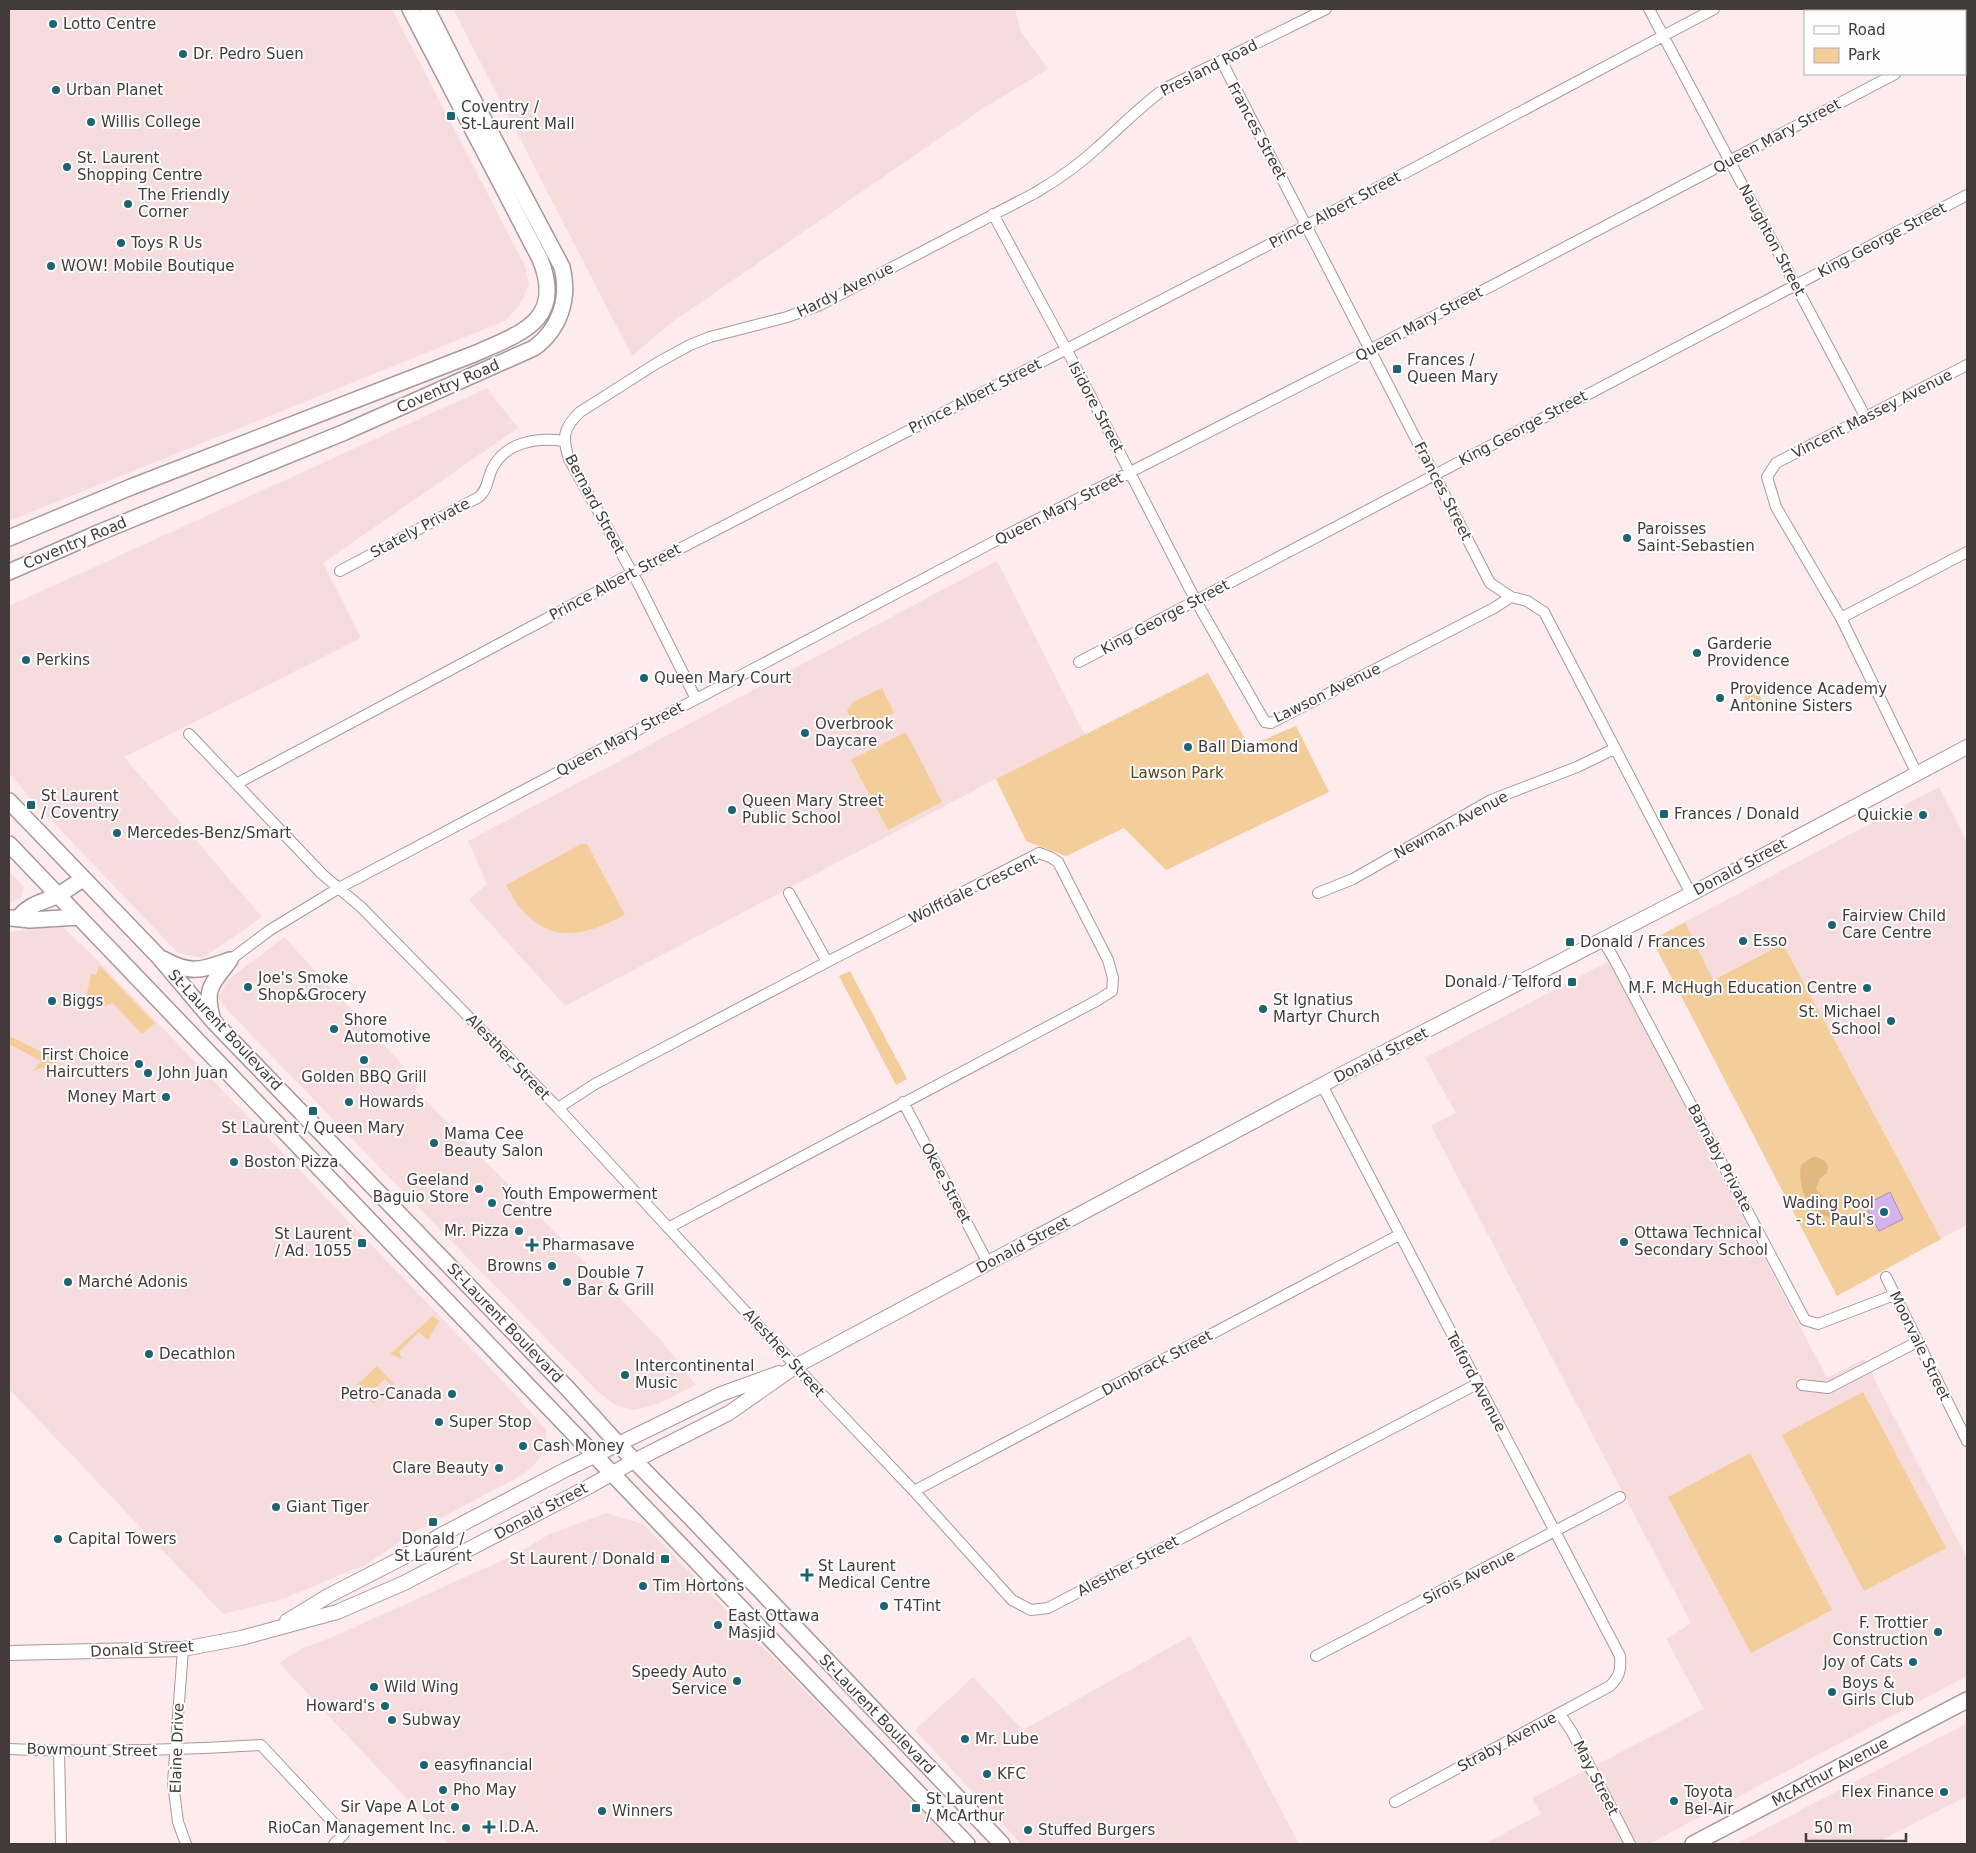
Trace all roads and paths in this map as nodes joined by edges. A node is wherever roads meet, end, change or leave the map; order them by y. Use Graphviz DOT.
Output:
graph roads {
  1 [pos="410,9"];
  2 [pos="427,9"];
  3 [pos="1326,9"];
  4 [pos="1649,9"];
  5 [pos="1714,9"];
  6 [pos="1663,36"];
  7 [pos="1222,62"];
  8 [pos="1893,75"];
  9 [pos="1080,162"];
  10 [pos="1730,162"];
  11 [pos="1967,195"];
  12 [pos="993,214"];
  13 [pos="1307,225"];
  14 [pos="1796,286"];
  15 [pos="1065,349"];
  16 [pos="1370,350"];
  17 [pos="1967,365"];
  18 [pos="1866,418"];
  19 [pos="564,442"];
  20 [pos="1131,473"];
  21 [pos="1436,474"];
  22 [pos="9,538"];
  23 [pos="1967,552"];
  24 [pos="340,571"];
  25 [pos="9,572"];
  26 [pos="632,573"];
  27 [pos="1512,597"];
  28 [pos="1196,601"];
  29 [pos="1841,618"];
  30 [pos="1079,662"];
  31 [pos="696,699"];
  32 [pos="189,734"];
  33 [pos="1967,747"];
  34 [pos="1614,749"];
  35 [pos="1917,774"];
  36 [pos="236,784"];
  37 [pos="9,801"];
  38 [pos="9,844"];
  39 [pos="83,879"];
  40 [pos="339,888"];
  41 [pos="1318,893"];
  42 [pos="789,894"];
  43 [pos="1690,894"];
  44 [pos="58,895"];
  45 [pos="79,917"];
  46 [pos="14,918"];
  47 [pos="1602,939"];
  48 [pos="158,956"];
  49 [pos="230,960"];
  50 [pos="827,962"];
  51 [pos="213,1021"];
  52 [pos="1322,1086"];
  53 [pos="903,1102"];
  54 [pos="558,1108"];
  55 [pos="668,1228"];
  56 [pos="1399,1235"];
  57 [pos="988,1264"];
  58 [pos="1886,1277"];
  59 [pos="1894,1295"];
  60 [pos="1917,1342"];
  61 [pos="796,1366"];
  62 [pos="1477,1384"];
  63 [pos="1802,1385"];
  64 [pos="1967,1442"];
  65 [pos="618,1444"];
  66 [pos="597,1455"];
  67 [pos="634,1461"];
  68 [pos="612,1472"];
  69 [pos="914,1491"];
  70 [pos="1620,1496"];
  71 [pos="1554,1532"];
  72 [pos="274,1629"];
  73 [pos="182,1649"];
  74 [pos="9,1654"];
  75 [pos="1316,1656"];
  76 [pos="1617,1679"];
  77 [pos="1967,1700"];
  78 [pos="1560,1714"];
  79 [pos="9,1748"];
  80 [pos="175,1750"];
  81 [pos="59,1751"];
  82 [pos="1395,1802"];
  83 [pos="61,1844"];
  84 [pos="186,1844"];
  85 [pos="334,1844"];
  86 [pos="967,1844"];
  87 [pos="1002,1844"];
  88 [pos="1630,1844"];
  89 [pos="1694,1844"];
  1 -- 22 [label="main road, Coventry Road"];
  2 -- 25 [label="main road, Coventry Road"];
  3 -- 7 [label="street, Presland Road"];
  4 -- 6 [label="street, Naughton Street"];
  5 -- 6 [label="street, Prince Albert Street"];
  6 -- 10 [label="street, Naughton Street"];
  6 -- 13 [label="street, Prince Albert Street"];
  7 -- 9 [label="street, Presland Road"];
  7 -- 13 [label="street, Frances Street"];
  8 -- 10 [label="street, Queen Mary Street"];
  9 -- 12 [label="street, Hardy Avenue"];
  10 -- 14 [label="street, Naughton Street"];
  10 -- 16 [label="street, Queen Mary Street"];
  11 -- 14 [label="street, King George Street"];
  12 -- 15 [label="street, Isidore Street"];
  12 -- 19 [label="street, Hardy Avenue"];
  13 -- 15 [label="street, Prince Albert Street"];
  13 -- 16 [label="street, Frances Street"];
  14 -- 18 [label="street, Naughton Street"];
  14 -- 21 [label="street, King George Street"];
  15 -- 20 [label="street, Isidore Street"];
  15 -- 26 [label="street, Prince Albert Street"];
  16 -- 20 [label="street, Queen Mary Street"];
  16 -- 21 [label="street, Frances Street"];
  17 -- 18 [label="street, Vincent Massey Avenue"];
  18 -- 29 [label="street, Vincent Massey Avenue"];
  19 -- 24 [label="street, Stately Private"];
  19 -- 26 [label="street, Bernard Street"];
  20 -- 28 [label="street, Isidore Street"];
  20 -- 31 [label="street, Queen Mary Street"];
  21 -- 27 [label="street, Frances Street"];
  21 -- 28 [label="street, King George Street"];
  23 -- 29 [label="street"];
  26 -- 31 [label="street, Bernard Street"];
  26 -- 36 [label="street, Prince Albert Street"];
  27 -- 28 [label="street, Lawson Avenue"];
  27 -- 34 [label="street, Frances Street"];
  28 -- 30 [label="street, King George Street"];
  29 -- 35 [label="street"];
  31 -- 40 [label="street, Queen Mary Street"];
  32 -- 36 [label="street, Alesther Street"];
  33 -- 35 [label="street, Donald Street"];
  34 -- 41 [label="street, Newman Avenue"];
  34 -- 43 [label="street, Frances Street"];
  35 -- 43 [label="street, Donald Street"];
  36 -- 40 [label="street, Alesther Street"];
  37 -- 39 [label="main road, St-Laurent Boulevard"];
  38 -- 44 [label="main road, St-Laurent Boulevard"];
  39 -- 44 [label="main road"];
  39 -- 48 [label="main road, St-Laurent Boulevard"];
  40 -- 49 [label="street, Queen Mary Street"];
  40 -- 54 [label="street, Alesther Street"];
  42 -- 50 [label="street"];
  43 -- 47 [label="street, Donald Street"];
  44 -- 45 [label="main road, St-Laurent Boulevard"];
  44 -- 46 [label="main road"];
  45 -- 46 [label="main road"];
  45 -- 66 [label="main road, St-Laurent Boulevard"];
  47 -- 52 [label="street, Donald Street"];
  47 -- 59 [label="street, Barnaby Private"];
  48 -- 49 [label="main road"];
  48 -- 51 [label="main road, St-Laurent Boulevard"];
  49 -- 51 [label="main road"];
  50 -- 53 [label="street, Wolffdale Crescent"];
  50 -- 54 [label="street, Wolffdale Crescent"];
  51 -- 65 [label="main road, St-Laurent Boulevard"];
  52 -- 56 [label="street, Telford Avenue"];
  52 -- 57 [label="street, Donald Street"];
  53 -- 55 [label="street, Wolffdale Crescent"];
  53 -- 57 [label="street, Okee Street"];
  54 -- 55 [label="street, Alesther Street"];
  55 -- 61 [label="street, Alesther Street"];
  56 -- 62 [label="street, Telford Avenue"];
  56 -- 69 [label="street, Dunbrack Street"];
  57 -- 61 [label="street, Donald Street"];
  58 -- 59 [label="street, Moorvale Street"];
  59 -- 60 [label="street, Moorvale Street"];
  60 -- 63 [label="street"];
  60 -- 64 [label="street, Moorvale Street"];
  61 -- 65 [label="street, Donald Street"];
  61 -- 67 [label="street, Donald Street"];
  61 -- 69 [label="street, Alesther Street"];
  62 -- 69 [label="street, Alesther Street"];
  62 -- 71 [label="street, Telford Avenue"];
  65 -- 66 [label="street, Donald Street"];
  65 -- 67 [label="main road, St-Laurent Boulevard"];
  66 -- 68 [label="main road, St-Laurent Boulevard"];
  66 -- 72 [label="street, Donald Street"];
  67 -- 68 [label="street, Donald Street"];
  67 -- 87 [label="main road, St-Laurent Boulevard"];
  68 -- 72 [label="street, Donald Street"];
  68 -- 86 [label="main road, St-Laurent Boulevard"];
  70 -- 71 [label="street, Sirois Avenue"];
  71 -- 75 [label="street, Sirois Avenue"];
  71 -- 76 [label="street, Telford Avenue"];
  72 -- 73 [label="street, Donald Street"];
  73 -- 74 [label="street, Donald Street"];
  73 -- 80 [label="street, Elaine Drive"];
  76 -- 78 [label="street, Straby Avenue"];
  77 -- 89 [label="main road, McArthur Avenue"];
  78 -- 82 [label="street, Straby Avenue"];
  78 -- 88 [label="street, May Street"];
  79 -- 81 [label="street, Bowmount Street"];
  80 -- 81 [label="street, Bowmount Street"];
  80 -- 84 [label="street, Elaine Drive"];
  80 -- 85 [label="street, Bowmount Street"];
  81 -- 83 [label="street"];
}
